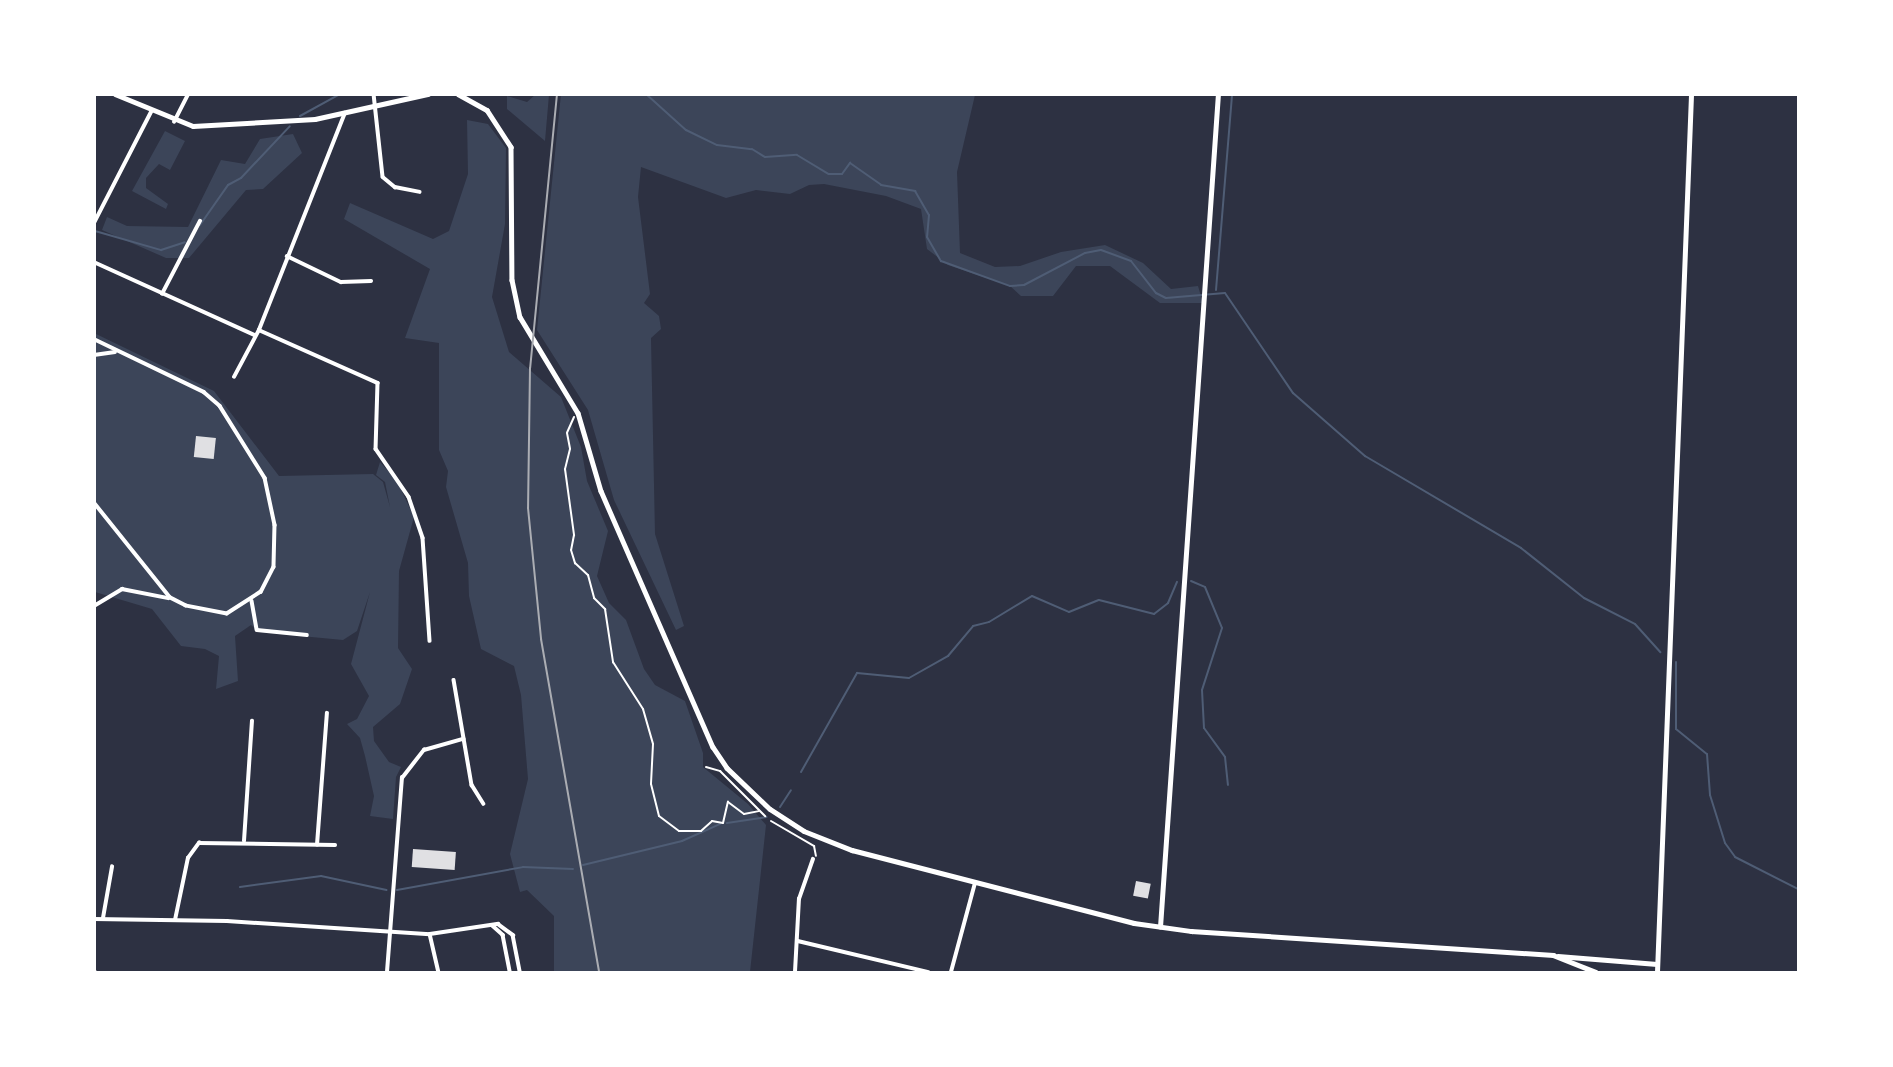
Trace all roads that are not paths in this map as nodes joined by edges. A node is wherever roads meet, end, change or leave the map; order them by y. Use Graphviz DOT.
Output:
graph roads {
  1 [pos="115,94"];
  2 [pos="188,94"];
  3 [pos="374,94"];
  4 [pos="428,94"];
  5 [pos="458,94"];
  6 [pos="1218,94"];
  7 [pos="1691,94"];
  8 [pos="377,105"];
  9 [pos="151,112"];
  10 [pos="345,113"];
  11 [pos="174,122"];
  12 [pos="420,192"];
  13 [pos="200,220"];
  14 [pos="94,223"];
  15 [pos="287,256"];
  16 [pos="94,262"];
  17 [pos="371,281"];
  18 [pos="162,294"];
  19 [pos="259,330"];
  20 [pos="255,335"];
  21 [pos="94,339"];
  22 [pos="117,352"];
  23 [pos="94,355"];
  24 [pos="234,377"];
  25 [pos="94,503"];
  26 [pos="170,598"];
  27 [pos="252,601"];
  28 [pos="94,606"];
  29 [pos="307,635"];
  30 [pos="430,641"];
  31 [pos="454,680"];
  32 [pos="327,713"];
  33 [pos="252,721"];
  34 [pos="463,739"];
  35 [pos="484,804"];
  36 [pos="244,842"];
  37 [pos="317,845"];
  38 [pos="335,845"];
  39 [pos="813,859"];
  40 [pos="112,867"];
  41 [pos="975,883"];
  42 [pos="103,918"];
  43 [pos="94,919"];
  44 [pos="175,920"];
  45 [pos="487,923"];
  46 [pos="1160,927"];
  47 [pos="388,933"];
  48 [pos="430,934"];
  49 [pos="798,941"];
  50 [pos="1553,956"];
  51 [pos="1657,964"];
  52 [pos="387,972"];
  53 [pos="439,972"];
  54 [pos="510,972"];
  55 [pos="520,972"];
  56 [pos="795,972"];
  57 [pos="928,972"];
  58 [pos="951,972"];
  59 [pos="1596,972"];
  60 [pos="1657,972"];
  1 -- 9 [label="main road"];
  2 -- 11 [label="street"];
  3 -- 8 [label="street"];
  4 -- 8 [label="main road"];
  5 -- 41 [label="main road"];
  6 -- 46 [label="main road"];
  7 -- 51 [label="main road"];
  8 -- 10 [label="main road"];
  8 -- 12 [label="street"];
  9 -- 11 [label="main road"];
  9 -- 14 [label="street"];
  10 -- 11 [label="main road"];
  10 -- 15 [label="street"];
  13 -- 18 [label="street"];
  15 -- 17 [label="street"];
  15 -- 19 [label="street"];
  16 -- 18 [label="street"];
  18 -- 20 [label="street"];
  19 -- 20 [label="street"];
  19 -- 30 [label="street"];
  20 -- 24 [label="street"];
  21 -- 22 [label="street"];
  22 -- 23 [label="street"];
  22 -- 27 [label="street"];
  25 -- 26 [label="street"];
  26 -- 27 [label="street"];
  26 -- 28 [label="street"];
  27 -- 29 [label="street"];
  31 -- 34 [label="street"];
  32 -- 37 [label="street"];
  33 -- 36 [label="street"];
  34 -- 35 [label="street"];
  34 -- 47 [label="street"];
  36 -- 37 [label="street"];
  36 -- 44 [label="street"];
  37 -- 38 [label="street"];
  39 -- 49 [label="street"];
  40 -- 42 [label="street"];
  41 -- 46 [label="main road"];
  41 -- 58 [label="street"];
  42 -- 43 [label="street"];
  42 -- 44 [label="street"];
  44 -- 47 [label="street"];
  45 -- 48 [label="street"];
  45 -- 54 [label="street"];
  45 -- 55 [label="street"];
  46 -- 50 [label="main road"];
  47 -- 48 [label="street"];
  47 -- 52 [label="street"];
  48 -- 53 [label="street"];
  49 -- 56 [label="street"];
  49 -- 57 [label="street"];
  50 -- 51 [label="main road"];
  50 -- 59 [label="main road"];
  51 -- 60 [label="main road"];
}
